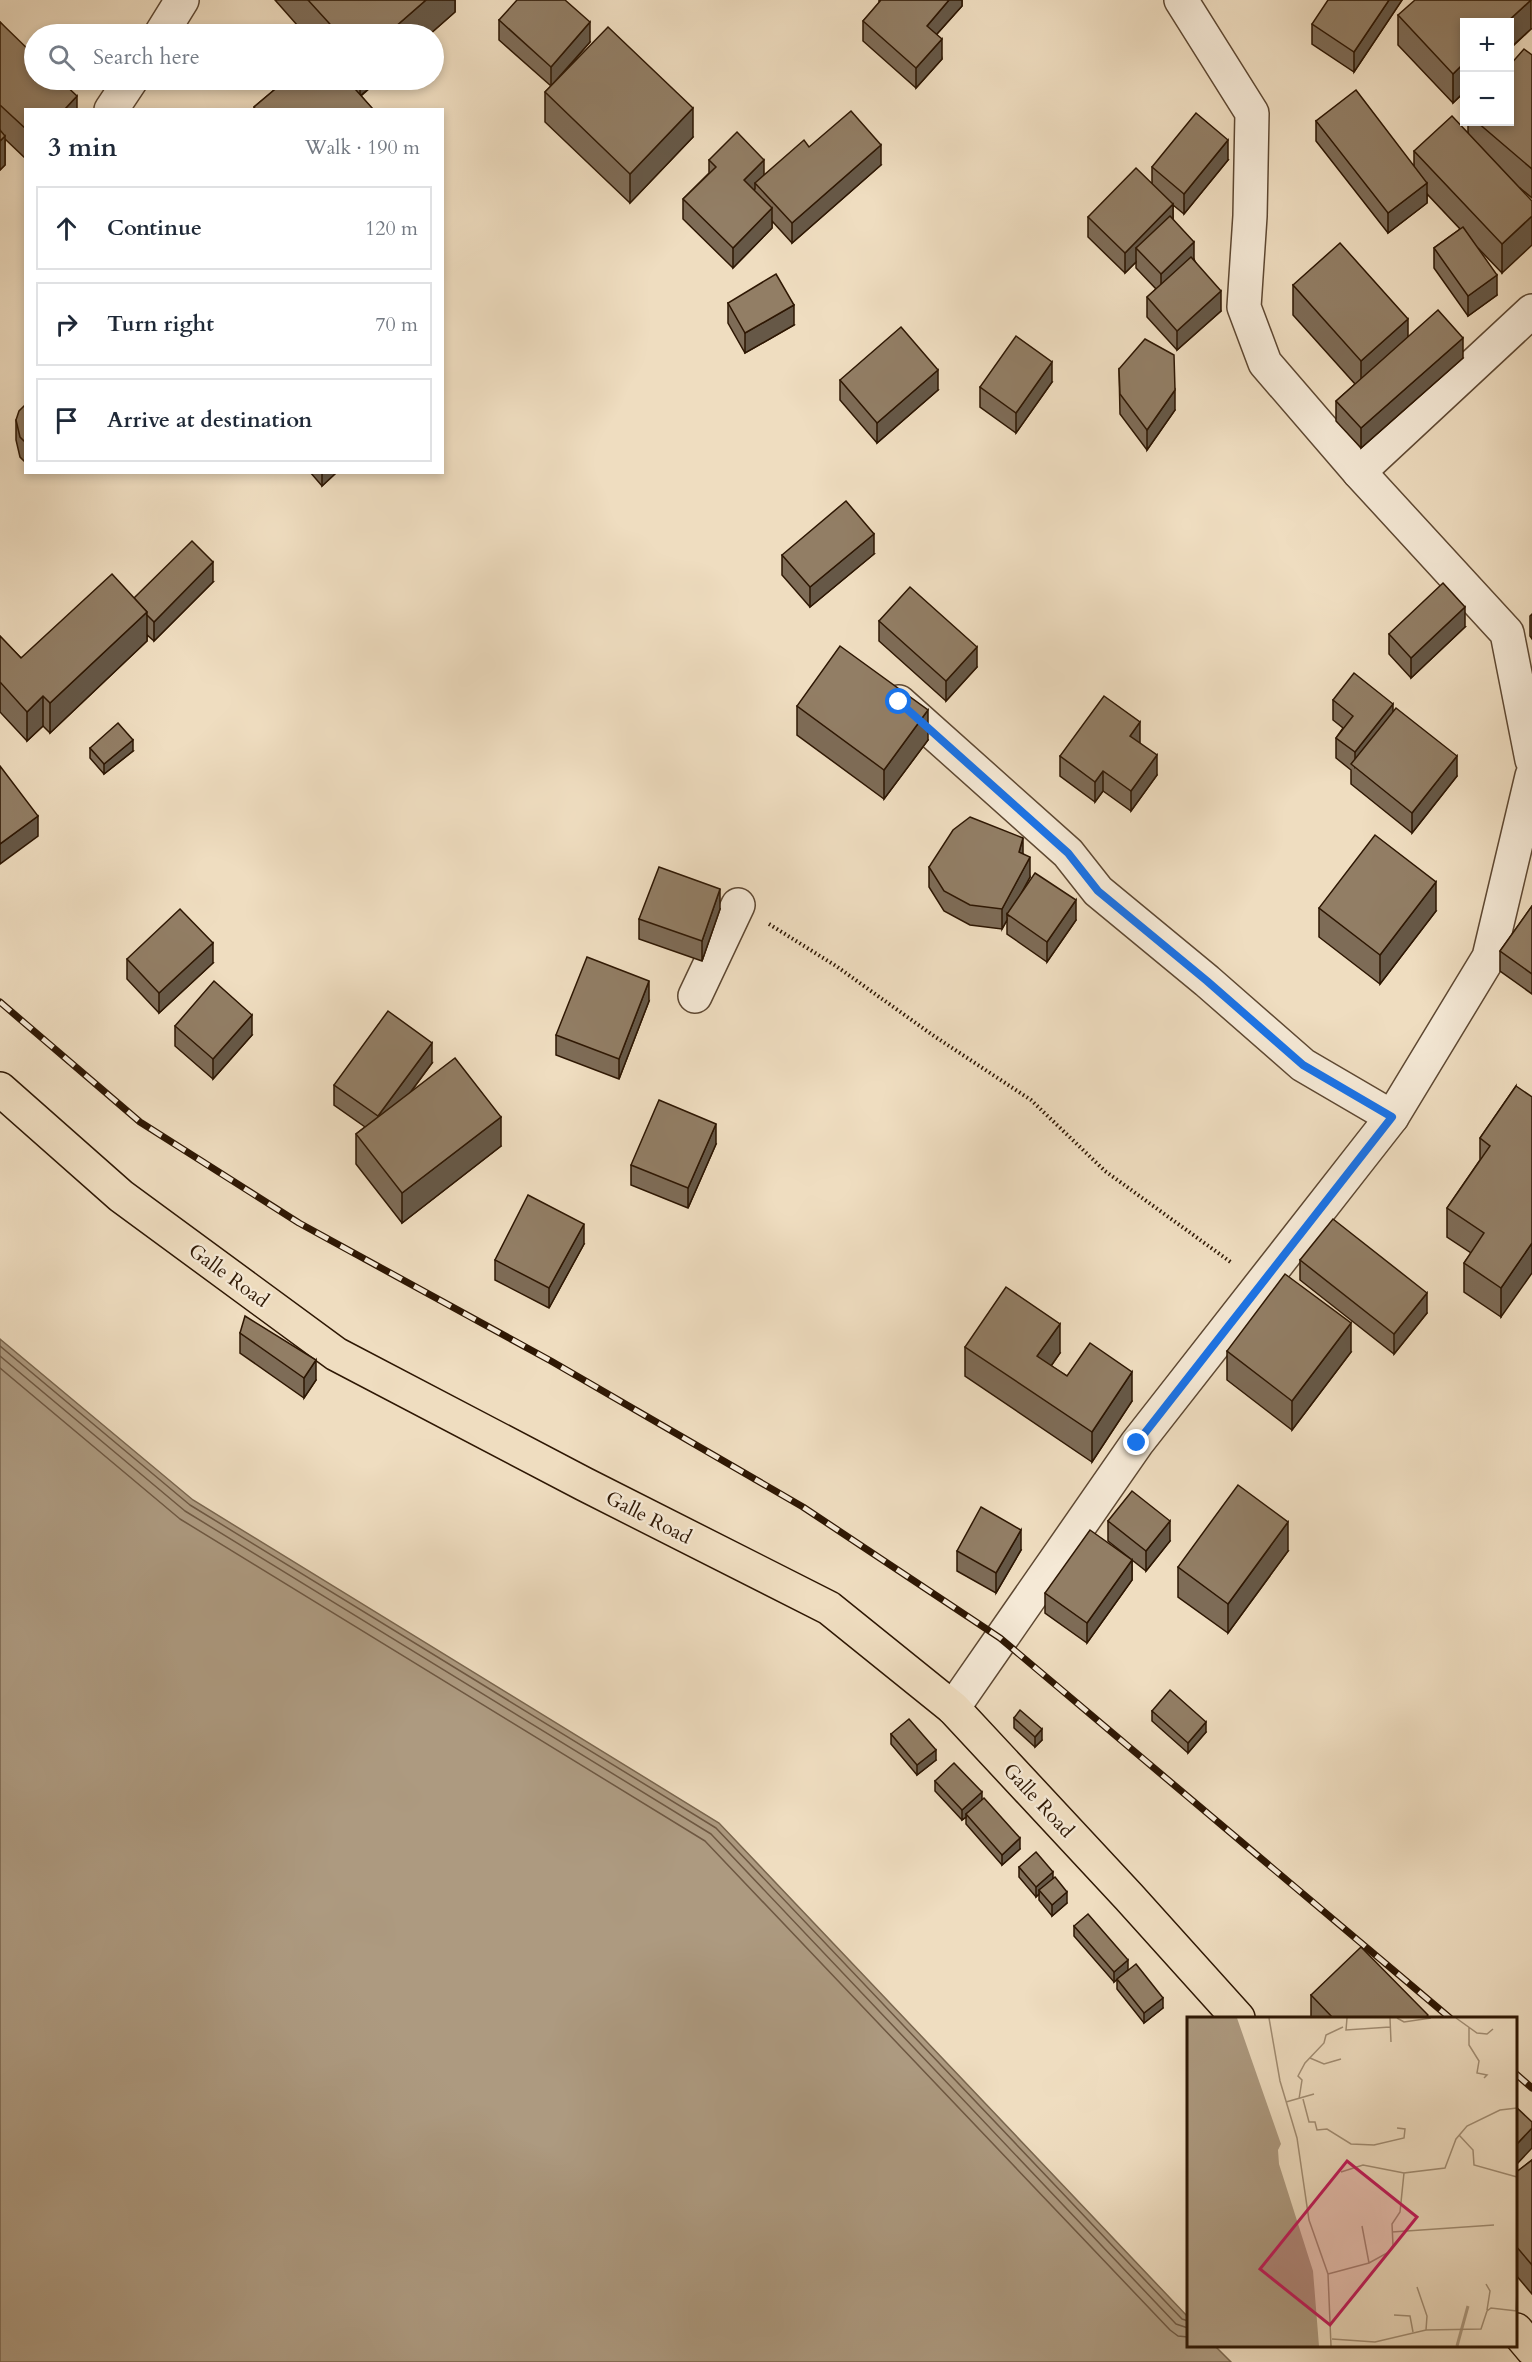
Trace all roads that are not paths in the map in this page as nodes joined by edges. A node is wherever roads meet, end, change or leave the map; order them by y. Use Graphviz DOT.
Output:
graph roads {
  1 [pos="182,0"];
  2 [pos="1181,0"];
  3 [pos="167,24"];
  4 [pos="124,90"];
  5 [pos="112,108"];
  6 [pos="1532,311"];
  7 [pos="1359,472"];
  8 [pos="899,702"];
  9 [pos="1532,760"];
  10 [pos="1532,776"];
  11 [pos="738,905"];
  12 [pos="694,996"];
  13 [pos="0,1089"];
  14 [pos="1392,1117"];
  15 [pos="953,1708"];
  16 [pos="1236,2017"];
  17 [pos="1517,2333"];
  18 [pos="1532,2349"];
  1 -- 3 [label="street"];
  2 -- 7 [label="street"];
  4 -- 5 [label="street"];
  6 -- 7 [label="street"];
  7 -- 9 [label="street"];
  8 -- 14 [label="street"];
  10 -- 14 [label="street"];
  11 -- 12 [label="street"];
  13 -- 15 [label="highway, Galle Road"];
  14 -- 15 [label="street"];
  15 -- 16 [label="highway, Galle Road"];
  17 -- 18 [label="highway"];
}
